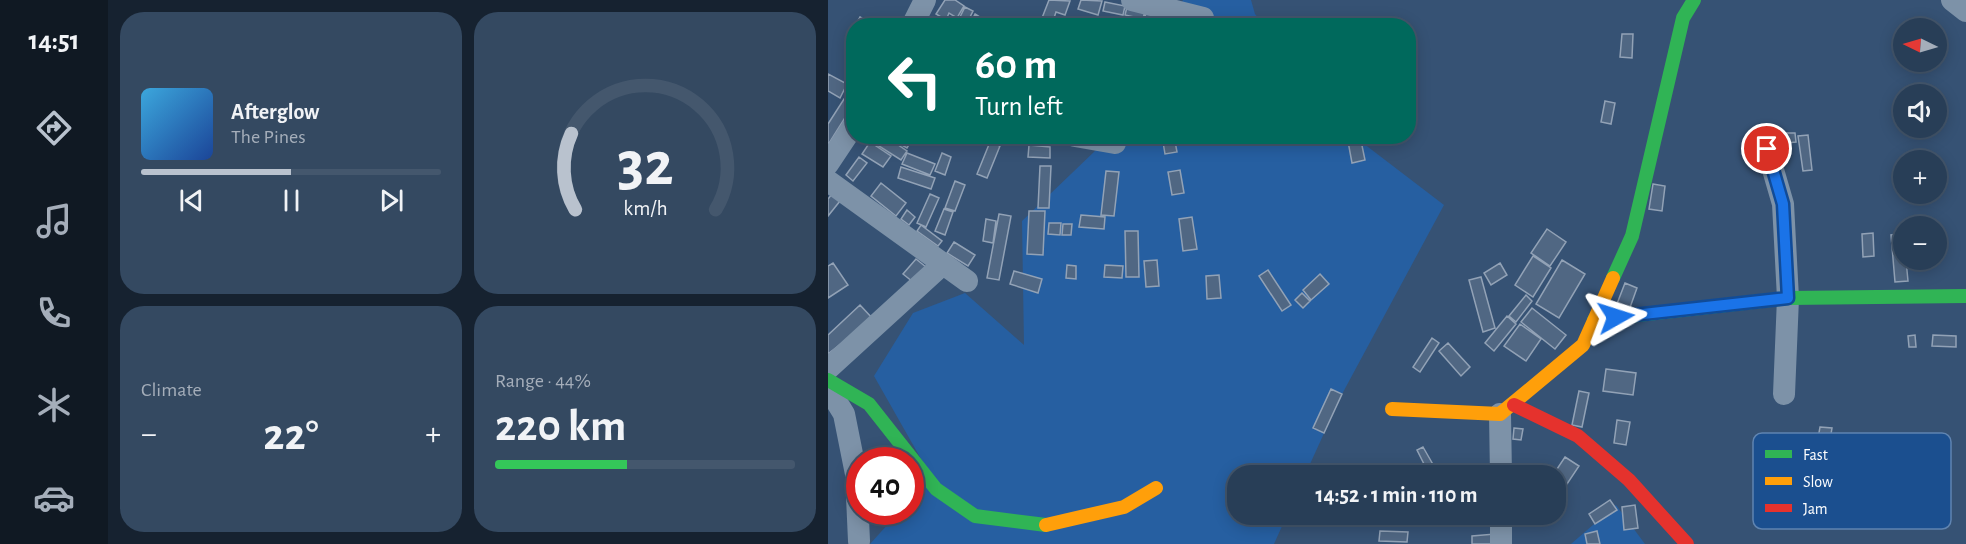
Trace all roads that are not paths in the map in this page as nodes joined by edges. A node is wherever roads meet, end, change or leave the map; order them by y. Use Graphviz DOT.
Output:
graph roads {
  1 [pos="926,0"];
  2 [pos="1132,0"];
  3 [pos="1694,0"];
  4 [pos="1952,0"];
  5 [pos="1966,11"];
  6 [pos="916,18"];
  7 [pos="1203,18"];
  8 [pos="846,137"];
  9 [pos="1767,149"];
  10 [pos="828,164"];
  11 [pos="828,181"];
  12 [pos="943,264"];
  13 [pos="967,281"];
  14 [pos="1966,296"];
  15 [pos="1788,298"];
  16 [pos="1594,320"];
  17 [pos="828,369"];
  18 [pos="828,380"];
  19 [pos="828,388"];
  20 [pos="1784,394"];
  21 [pos="1392,409"];
  22 [pos="1507,409"];
  23 [pos="1502,465"];
  24 [pos="1156,488"];
  25 [pos="1501,525"];
  26 [pos="859,541"];
  27 [pos="1502,544"];
  28 [pos="1687,544"];
  1 -- 6 [label="street"];
  2 -- 7 [label="street"];
  3 -- 16 [label="street"];
  4 -- 5 [label="street"];
  8 -- 10 [label="street"];
  9 -- 15 [label="street"];
  11 -- 12 [label="street"];
  12 -- 13 [label="street"];
  12 -- 17 [label="street"];
  14 -- 15 [label="street"];
  15 -- 16 [label="street"];
  15 -- 20 [label="street"];
  16 -- 22 [label="street"];
  18 -- 24 [label="street"];
  19 -- 26 [label="street"];
  21 -- 22 [label="street"];
  22 -- 23 [label="street"];
  22 -- 28 [label="street"];
  25 -- 27 [label="street"];
}
